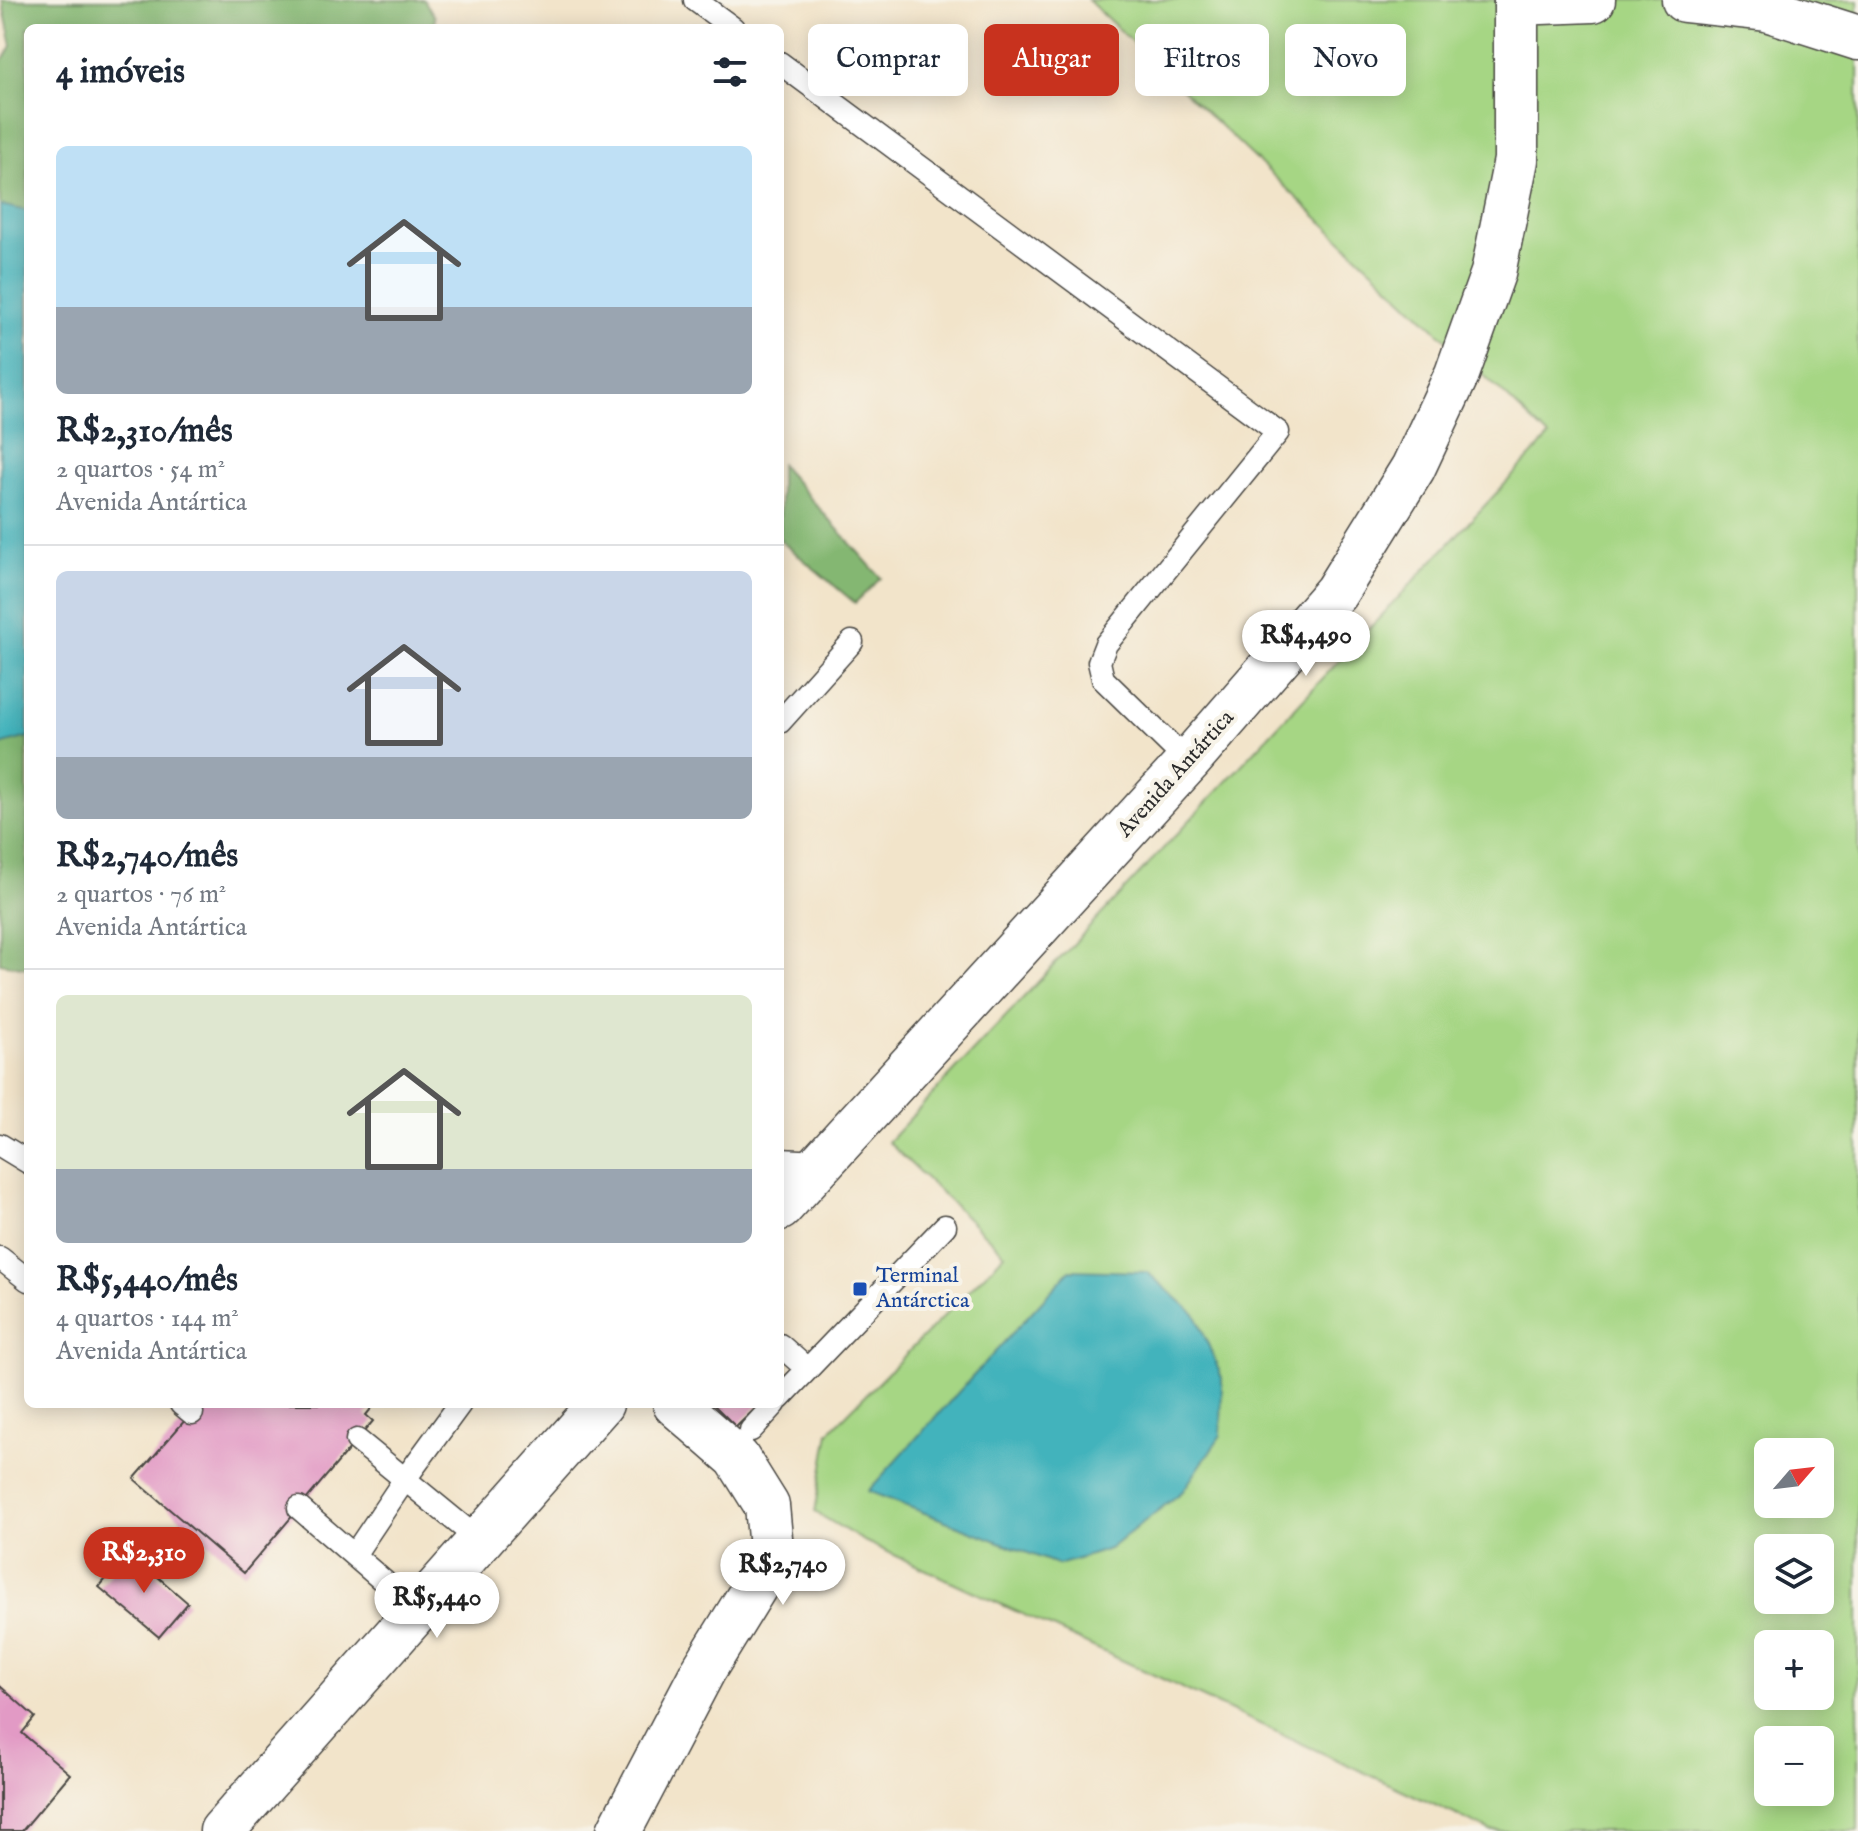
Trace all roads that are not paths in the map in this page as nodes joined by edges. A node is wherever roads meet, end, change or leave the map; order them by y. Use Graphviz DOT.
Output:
graph roads {
  1 [pos="695,0"];
  2 [pos="1593,0"];
  3 [pos="1684,0"];
  4 [pos="1516,2"];
  5 [pos="728,24"];
  6 [pos="1858,38"];
  7 [pos="784,66"];
  8 [pos="852,642"];
  9 [pos="784,718"];
  10 [pos="1188,762"];
  11 [pos="0,1145"];
  12 [pos="24,1160"];
  13 [pos="801,1161"];
  14 [pos="784,1199"];
  15 [pos="945,1226"];
  16 [pos="0,1258"];
  17 [pos="24,1277"];
  18 [pos="784,1349"];
  19 [pos="807,1369"];
  20 [pos="784,1394"];
  21 [pos="457,1408"];
  22 [pos="597,1408"];
  23 [pos="680,1408"];
  24 [pos="771,1408"];
  25 [pos="751,1430"];
  26 [pos="357,1440"];
  27 [pos="405,1479"];
  28 [pos="299,1508"];
  29 [pos="479,1540"];
  30 [pos="354,1555"];
  31 [pos="417,1610"];
  32 [pos="222,1831"];
  33 [pos="619,1831"];
  1 -- 5 [label="lane"];
  2 -- 4 [label="main road"];
  3 -- 6 [label="main road"];
  4 -- 10 [label="main road, Avenida Antártica"];
  7 -- 10 [label="lane"];
  8 -- 9 [label="lane"];
  10 -- 13 [label="main road, Avenida Antártica"];
  11 -- 12 [label="lane"];
  13 -- 14 [label="main road, Avenida Antártica"];
  15 -- 19 [label="lane"];
  16 -- 17 [label="lane"];
  18 -- 19 [label="lane"];
  19 -- 20 [label="lane"];
  21 -- 27 [label="lane"];
  22 -- 29 [label="main road"];
  23 -- 33 [label="main road"];
  24 -- 25 [label="lane"];
  26 -- 27 [label="lane"];
  27 -- 29 [label="lane"];
  27 -- 30 [label="lane"];
  28 -- 30 [label="lane"];
  29 -- 31 [label="main road"];
  30 -- 31 [label="lane"];
  31 -- 32 [label="main road"];
}
